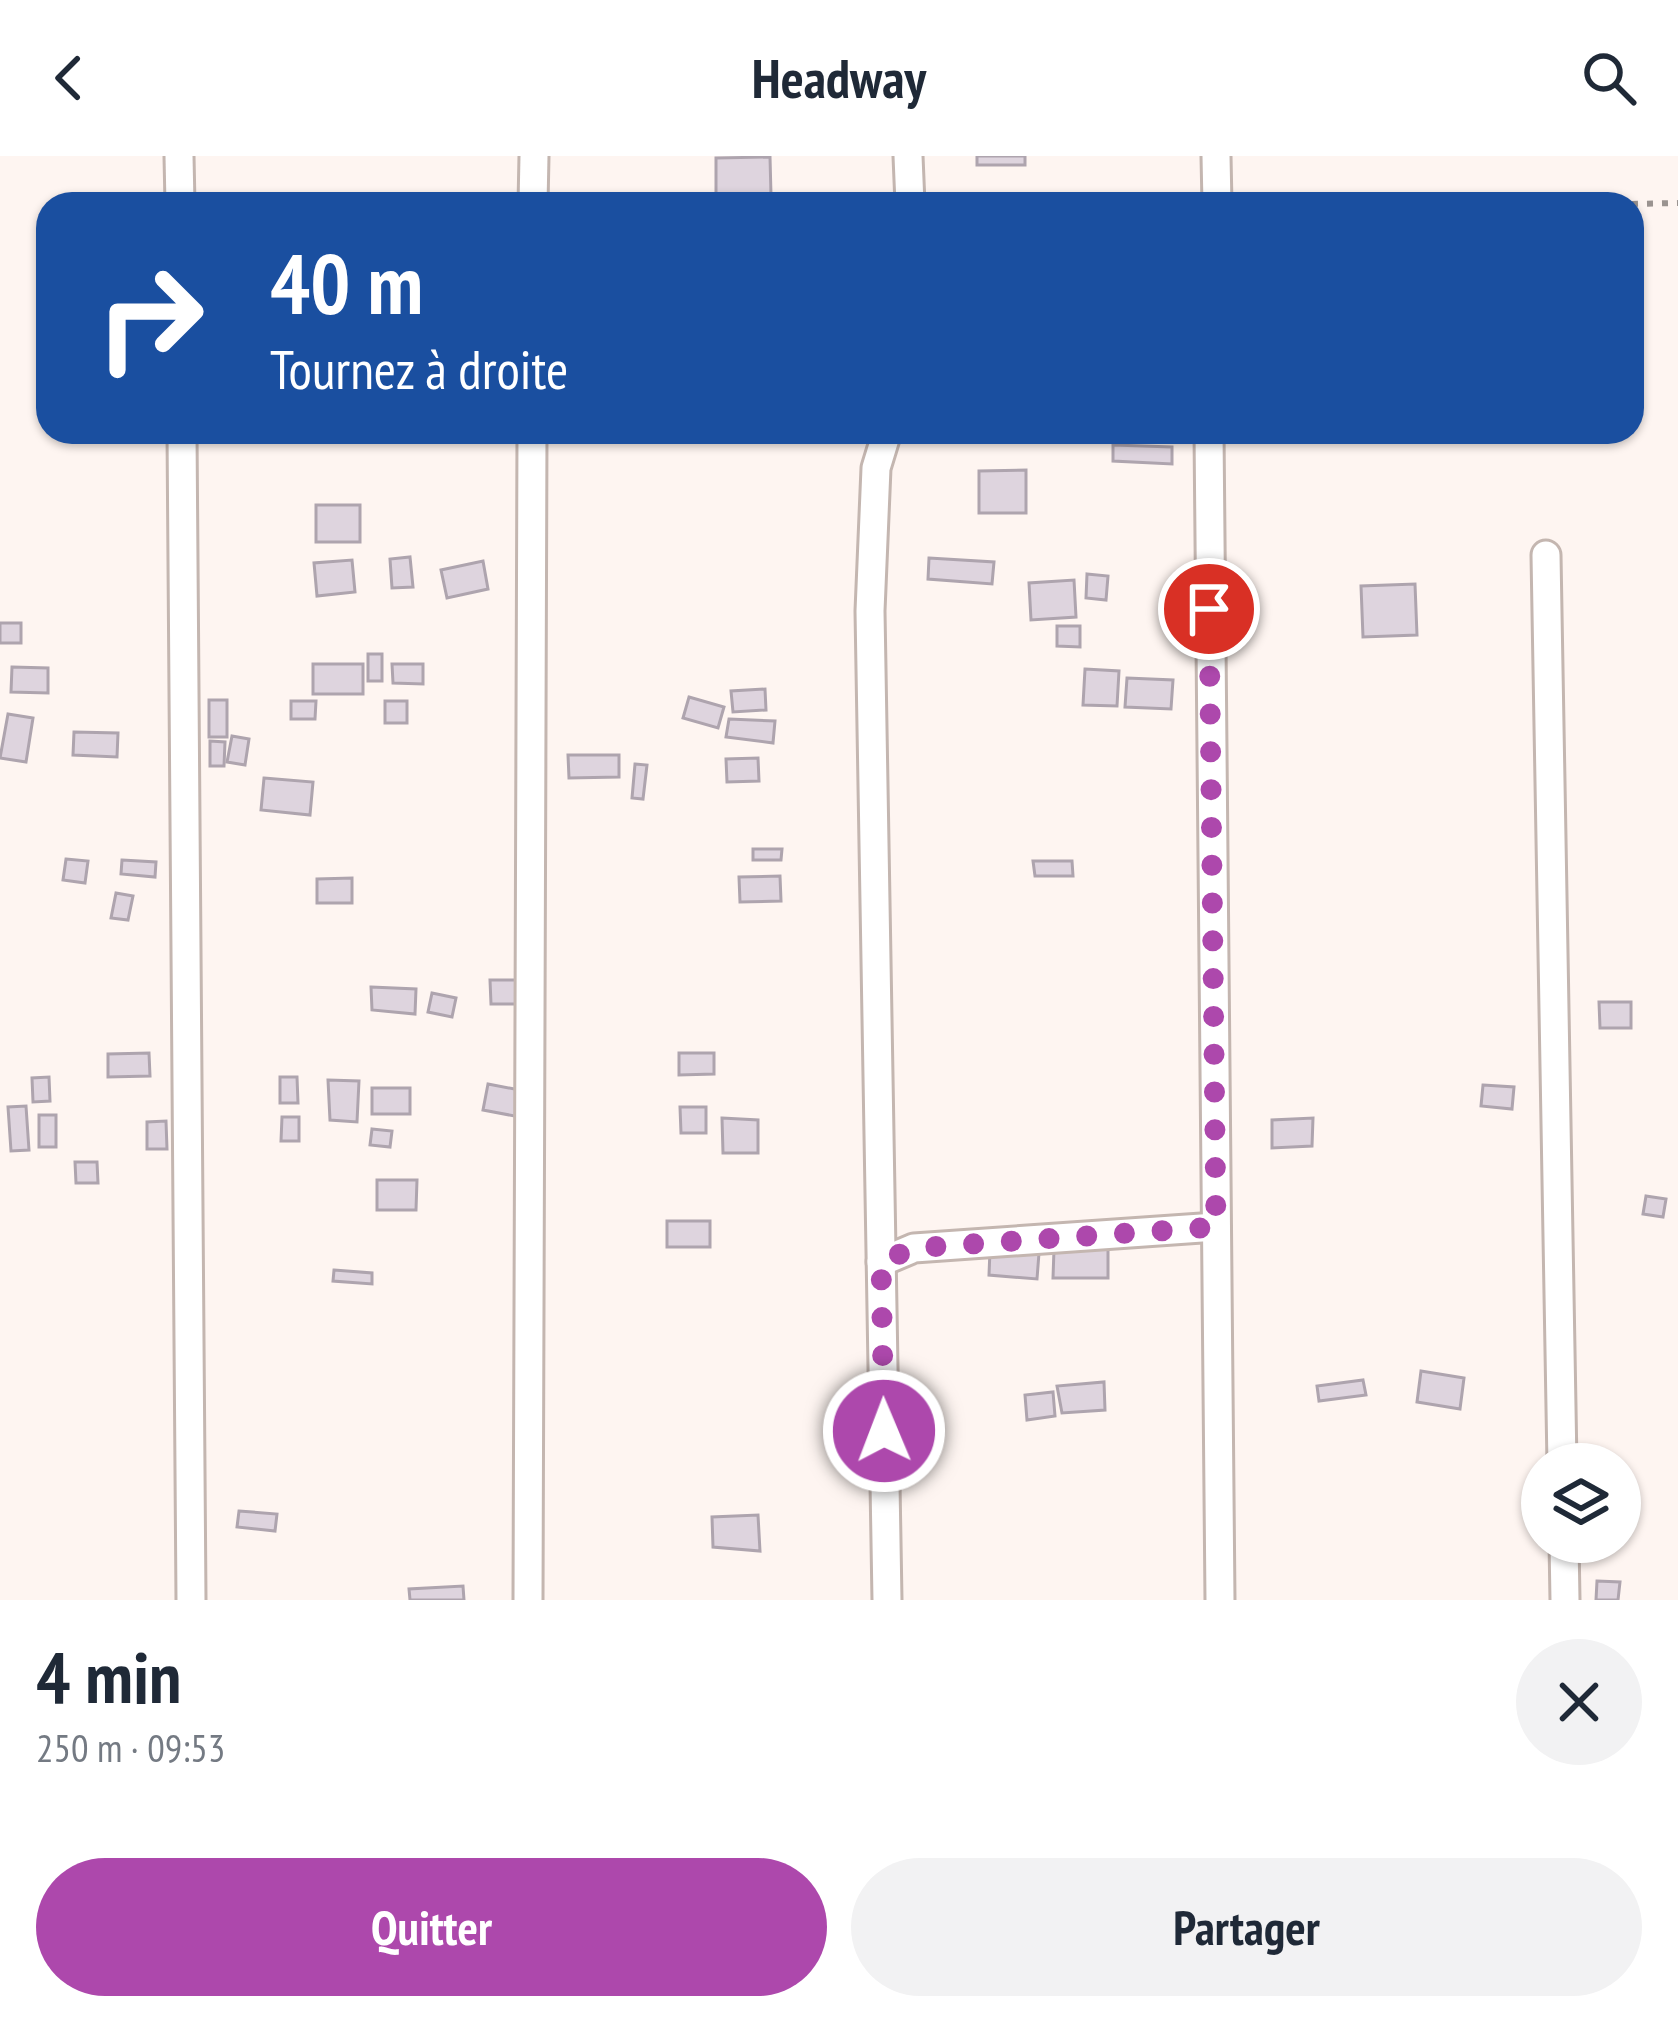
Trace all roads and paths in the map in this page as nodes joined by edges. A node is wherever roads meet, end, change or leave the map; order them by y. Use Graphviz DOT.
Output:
graph roads {
  1 [pos="179,156"];
  2 [pos="534,156"];
  3 [pos="908,156"];
  4 [pos="1216,156"];
  5 [pos="180,192"];
  6 [pos="533,192"];
  7 [pos="910,192"];
  8 [pos="1217,192"];
  9 [pos="1678,203"];
  10 [pos="1644,204"];
  11 [pos="182,444"];
  12 [pos="532,444"];
  13 [pos="883,444"];
  14 [pos="1209,444"];
  15 [pos="1546,555"];
  16 [pos="1216,1227"];
  17 [pos="881,1262"];
  18 [pos="1562,1443"];
  19 [pos="1564,1563"];
  20 [pos="191,1600"];
  21 [pos="528,1600"];
  22 [pos="887,1600"];
  23 [pos="1220,1600"];
  24 [pos="1565,1600"];
  1 -- 5 [label="street"];
  2 -- 6 [label="street"];
  3 -- 7 [label="street"];
  4 -- 8 [label="street"];
  9 -- 10 [label="path"];
  11 -- 20 [label="street"];
  12 -- 21 [label="street"];
  13 -- 17 [label="street"];
  14 -- 16 [label="street"];
  15 -- 18 [label="street"];
  16 -- 17 [label="street"];
  16 -- 23 [label="street"];
  17 -- 22 [label="street"];
  19 -- 24 [label="street"];
}
